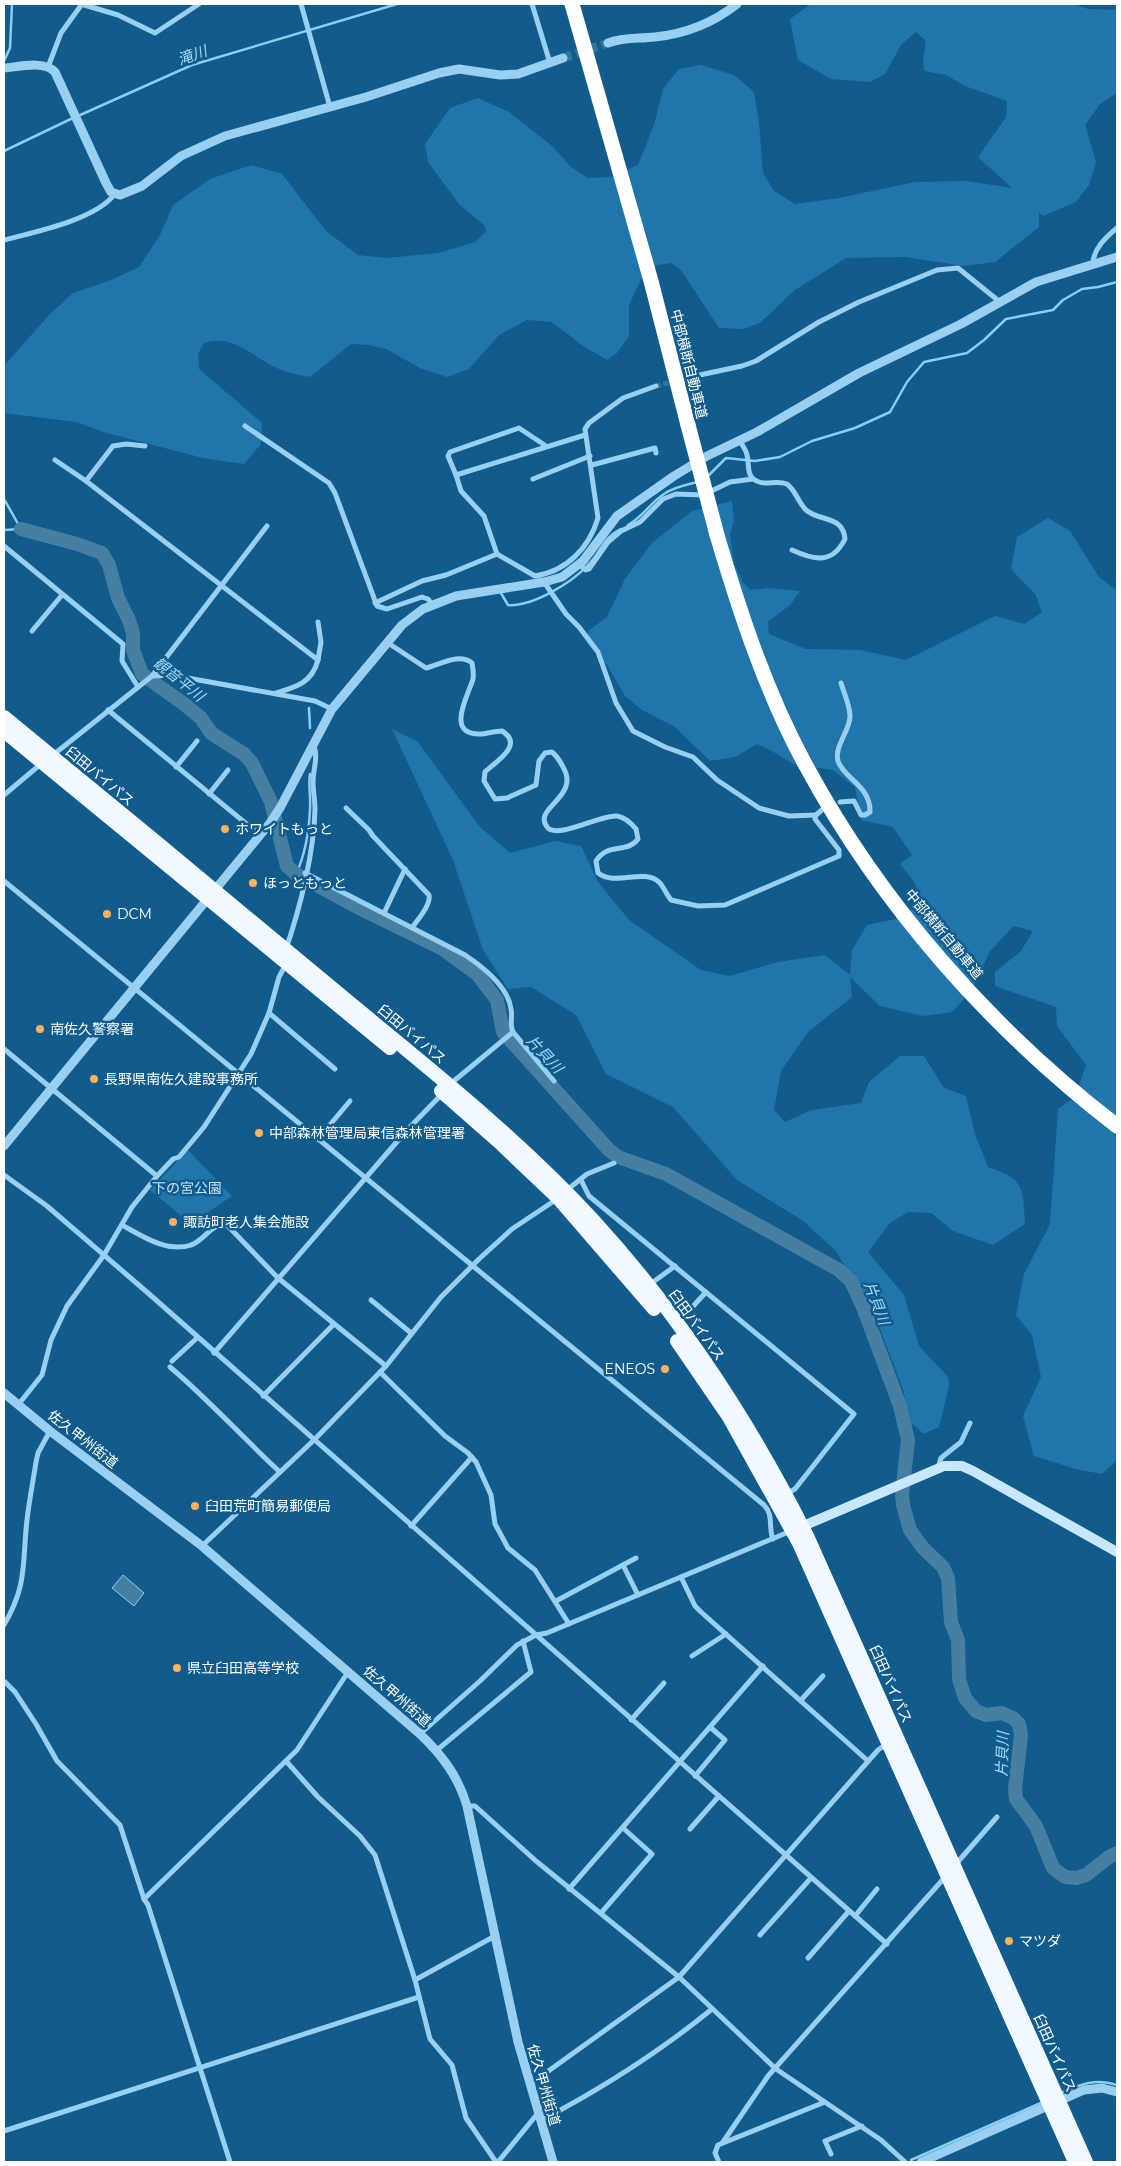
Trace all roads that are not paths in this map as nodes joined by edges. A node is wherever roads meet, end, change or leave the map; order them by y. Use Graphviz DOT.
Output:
graph roads {
  1 [pos="82,4"];
  2 [pos="199,4"];
  3 [pos="301,4"];
  4 [pos="532,4"];
  5 [pos="572,4"];
  6 [pos="737,4"];
  7 [pos="608,43"];
  8 [pos="563,58"];
  9 [pos="550,63"];
  10 [pos="48,66"];
  11 [pos="4,68"];
  12 [pos="330,108"];
  13 [pos="114,195"];
  14 [pos="1117,228"];
  15 [pos="4,240"];
  16 [pos="1117,257"];
  17 [pos="1093,264"];
  18 [pos="1000,302"];
  19 [pos="695,376"];
  20 [pos="656,386"];
  21 [pos="245,426"];
  22 [pos="585,434"];
  23 [pos="740,441"];
  24 [pos="145,446"];
  25 [pos="546,446"];
  26 [pos="656,453"];
  27 [pos="590,456"];
  28 [pos="55,460"];
  29 [pos="592,465"];
  30 [pos="456,475"];
  31 [pos="533,479"];
  32 [pos="753,479"];
  33 [pos="86,481"];
  34 [pos="267,526"];
  35 [pos="4,546"];
  36 [pos="792,550"];
  37 [pos="497,554"];
  38 [pos="583,567"];
  39 [pos="539,580"];
  40 [pos="220,585"];
  41 [pos="62,594"];
  42 [pos="375,603"];
  43 [pos="432,604"];
  44 [pos="318,622"];
  45 [pos="32,631"];
  46 [pos="388,643"];
  47 [pos="318,660"];
  48 [pos="151,677"];
  49 [pos="841,683"];
  50 [pos="138,687"];
  51 [pos="276,694"];
  52 [pos="332,709"];
  53 [pos="108,710"];
  54 [pos="4,717"];
  55 [pos="788,728"];
  56 [pos="4,731"];
  57 [pos="197,741"];
  58 [pos="312,744"];
  59 [pos="47,759"];
  60 [pos="176,767"];
  61 [pos="228,770"];
  62 [pos="4,794"];
  63 [pos="209,794"];
  64 [pos="840,802"];
  65 [pos="346,808"];
  66 [pos="824,809"];
  67 [pos="816,815"];
  68 [pos="260,835"];
  69 [pos="406,869"];
  70 [pos="305,875"];
  71 [pos="4,880"];
  72 [pos="211,895"];
  73 [pos="384,913"];
  74 [pos="412,928"];
  75 [pos="285,949"];
  76 [pos="286,964"];
  77 [pos="134,987"];
  78 [pos="269,1013"];
  79 [pos="513,1032"];
  80 [pos="4,1049"];
  81 [pos="335,1069"];
  82 [pos="239,1073"];
  83 [pos="554,1081"];
  84 [pos="51,1087"];
  85 [pos="446,1089"];
  86 [pos="350,1101"];
  87 [pos="1117,1116"];
  88 [pos="1117,1126"];
  89 [pos="318,1139"];
  90 [pos="4,1146"];
  91 [pos="614,1163"];
  92 [pos="4,1176"];
  93 [pos="157,1176"];
  94 [pos="365,1178"];
  95 [pos="581,1180"];
  96 [pos="562,1195"];
  97 [pos="122,1225"];
  98 [pos="104,1255"];
  99 [pos="472,1266"];
  100 [pos="675,1266"];
  101 [pos="278,1278"];
  102 [pos="648,1286"];
  103 [pos="706,1292"];
  104 [pos="371,1300"];
  105 [pos="334,1324"];
  106 [pos="677,1324"];
  107 [pos="411,1333"];
  108 [pos="197,1338"];
  109 [pos="214,1353"];
  110 [pos="386,1366"];
  111 [pos="380,1372"];
  112 [pos="4,1393"];
  113 [pos="263,1396"];
  114 [pos="18,1405"];
  115 [pos="970,1423"];
  116 [pos="50,1431"];
  117 [pos="314,1440"];
  118 [pos="472,1457"];
  119 [pos="938,1469"];
  120 [pos="280,1472"];
  121 [pos="786,1494"];
  122 [pos="412,1526"];
  123 [pos="797,1529"];
  124 [pos="773,1539"];
  125 [pos="202,1546"];
  126 [pos="1117,1552"];
  127 [pos="636,1558"];
  128 [pos="623,1565"];
  129 [pos="681,1578"];
  130 [pos="638,1595"];
  131 [pos="556,1601"];
  132 [pos="7,1614"];
  133 [pos="569,1624"];
  134 [pos="4,1625"];
  135 [pos="726,1634"];
  136 [pos="536,1635"];
  137 [pos="523,1641"];
  138 [pos="692,1656"];
  139 [pos="763,1666"];
  140 [pos="348,1672"];
  141 [pos="823,1676"];
  142 [pos="4,1682"];
  143 [pos="664,1683"];
  144 [pos="801,1700"];
  145 [pos="632,1720"];
  146 [pos="710,1727"];
  147 [pos="420,1734"];
  148 [pos="888,1743"];
  149 [pos="437,1750"];
  150 [pos="286,1761"];
  151 [pos="868,1761"];
  152 [pos="680,1762"];
  153 [pos="696,1776"];
  154 [pos="719,1796"];
  155 [pos="467,1806"];
  156 [pos="997,1817"];
  157 [pos="623,1828"];
  158 [pos="690,1829"];
  159 [pos="786,1855"];
  160 [pos="950,1871"];
  161 [pos="811,1878"];
  162 [pos="569,1889"];
  163 [pos="877,1889"];
  164 [pos="144,1899"];
  165 [pos="849,1911"];
  166 [pos="601,1913"];
  167 [pos="855,1916"];
  168 [pos="760,1935"];
  169 [pos="495,1936"];
  170 [pos="887,1944"];
  171 [pos="808,1958"];
  172 [pos="679,1977"];
  173 [pos="415,1980"];
  174 [pos="419,1997"];
  175 [pos="712,2009"];
  176 [pos="199,2068"];
  177 [pos="776,2069"];
  178 [pos="529,2085"];
  179 [pos="1117,2092"];
  180 [pos="825,2102"];
  181 [pos="1055,2104"];
  182 [pos="539,2117"];
  183 [pos="862,2126"];
  184 [pos="4,2131"];
  185 [pos="723,2142"];
  186 [pos="831,2154"];
  187 [pos="230,2162"];
  188 [pos="497,2162"];
  189 [pos="553,2162"];
  190 [pos="719,2162"];
  191 [pos="905,2162"];
  192 [pos="922,2162"];
  193 [pos="1076,2162"];
  194 [pos="1086,2162"];
  1 -- 2 [label="street"];
  1 -- 10 [label="street"];
  3 -- 12 [label="street"];
  4 -- 9 [label="street"];
  5 -- 55 [label="highway, 中部横断自動車道, bridge"];
  6 -- 7 [label="street"];
  8 -- 9 [label="street"];
  9 -- 12 [label="street"];
  10 -- 11 [label="street"];
  10 -- 13 [label="street"];
  12 -- 13 [label="street"];
  13 -- 15 [label="street"];
  14 -- 17 [label="street"];
  16 -- 17 [label="street"];
  17 -- 18 [label="street"];
  18 -- 19 [label="street"];
  18 -- 23 [label="street"];
  20 -- 22 [label="street"];
  21 -- 42 [label="street"];
  22 -- 25 [label="street"];
  22 -- 27 [label="street"];
  23 -- 32 [label="street"];
  23 -- 38 [label="street"];
  24 -- 33 [label="street"];
  25 -- 30 [label="street"];
  25 -- 30 [label="street"];
  26 -- 29 [label="street"];
  27 -- 29 [label="street"];
  27 -- 31 [label="street"];
  28 -- 33 [label="street"];
  29 -- 39 [label="street"];
  30 -- 37 [label="street"];
  32 -- 36 [label="street"];
  32 -- 38 [label="street"];
  33 -- 40 [label="street"];
  34 -- 40 [label="street"];
  35 -- 41 [label="street"];
  37 -- 39 [label="street"];
  37 -- 42 [label="street"];
  38 -- 39 [label="street"];
  39 -- 43 [label="street"];
  39 -- 67 [label="street"];
  40 -- 47 [label="street"];
  40 -- 48 [label="street"];
  41 -- 45 [label="street"];
  41 -- 50 [label="street"];
  42 -- 43 [label="street"];
  43 -- 46 [label="street"];
  44 -- 47 [label="street"];
  46 -- 52 [label="street"];
  46 -- 67 [label="street"];
  47 -- 51 [label="street"];
  48 -- 50 [label="street"];
  48 -- 51 [label="street"];
  49 -- 64 [label="street"];
  50 -- 53 [label="street"];
  51 -- 52 [label="street"];
  52 -- 58 [label="street"];
  53 -- 59 [label="street"];
  53 -- 60 [label="street"];
  54 -- 59 [label="highway, 臼田バイパス"];
  55 -- 87 [label="highway, 中部横断自動車道"];
  55 -- 88 [label="highway, 中部横断自動車道"];
  56 -- 59 [label="highway, 臼田バイパス"];
  57 -- 60 [label="street"];
  58 -- 68 [label="street"];
  58 -- 70 [label="street"];
  59 -- 62 [label="street"];
  59 -- 72 [label="highway, 臼田バイパス"];
  60 -- 63 [label="street"];
  61 -- 63 [label="street"];
  63 -- 68 [label="street"];
  65 -- 69 [label="street"];
  66 -- 67 [label="street"];
  68 -- 72 [label="street"];
  69 -- 73 [label="street"];
  69 -- 74 [label="street"];
  70 -- 73 [label="street"];
  70 -- 75 [label="street"];
  71 -- 77 [label="street"];
  72 -- 75 [label="highway, 臼田バイパス"];
  72 -- 76 [label="highway, 臼田バイパス"];
  72 -- 77 [label="street"];
  73 -- 74 [label="street"];
  74 -- 79 [label="street"];
  75 -- 85 [label="highway, 臼田バイパス"];
  76 -- 78 [label="street"];
  76 -- 85 [label="highway, 臼田バイパス"];
  77 -- 82 [label="street"];
  77 -- 84 [label="street"];
  78 -- 81 [label="street"];
  78 -- 82 [label="street"];
  79 -- 83 [label="street"];
  79 -- 85 [label="street"];
  80 -- 84 [label="street"];
  82 -- 89 [label="street"];
  82 -- 93 [label="street"];
  84 -- 90 [label="street"];
  84 -- 93 [label="street"];
  85 -- 94 [label="street"];
  85 -- 96 [label="highway, 臼田バイパス"];
  86 -- 89 [label="street"];
  89 -- 94 [label="street"];
  91 -- 95 [label="street"];
  92 -- 98 [label="street"];
  93 -- 97 [label="street"];
  94 -- 99 [label="street"];
  94 -- 101 [label="street"];
  95 -- 96 [label="street"];
  95 -- 100 [label="street"];
  96 -- 99 [label="street"];
  96 -- 102 [label="highway, 臼田バイパス"];
  96 -- 123 [label="highway, 臼田バイパス"];
  97 -- 98 [label="street"];
  97 -- 101 [label="street"];
  98 -- 108 [label="street"];
  98 -- 114 [label="street"];
  99 -- 107 [label="street"];
  99 -- 124 [label="street"];
  100 -- 102 [label="street"];
  100 -- 103 [label="street"];
  101 -- 105 [label="street"];
  101 -- 109 [label="street"];
  102 -- 106 [label="highway, 臼田バイパス"];
  103 -- 106 [label="street"];
  103 -- 121 [label="street"];
  104 -- 107 [label="street"];
  105 -- 110 [label="street"];
  105 -- 113 [label="street"];
  106 -- 121 [label="highway, 臼田バイパス"];
  107 -- 110 [label="street"];
  108 -- 109 [label="street"];
  108 -- 120 [label="street"];
  109 -- 113 [label="street"];
  110 -- 111 [label="street"];
  111 -- 117 [label="street"];
  111 -- 118 [label="street"];
  112 -- 114 [label="street, 佐久甲州街道"];
  113 -- 117 [label="street"];
  114 -- 116 [label="street, 佐久甲州街道"];
  115 -- 119 [label="street"];
  116 -- 125 [label="street, 佐久甲州街道"];
  116 -- 132 [label="street"];
  117 -- 120 [label="street"];
  117 -- 122 [label="street"];
  118 -- 122 [label="street"];
  118 -- 131 [label="street"];
  119 -- 123 [label="main road"];
  119 -- 126 [label="main road"];
  120 -- 125 [label="street"];
  121 -- 123 [label="highway, 臼田バイパス"];
  122 -- 136 [label="street"];
  123 -- 124 [label="street"];
  123 -- 148 [label="highway, 臼田バイパス"];
  123 -- 160 [label="highway, 臼田バイパス"];
  124 -- 129 [label="street"];
  125 -- 140 [label="street, 佐久甲州街道"];
  127 -- 128 [label="street"];
  128 -- 130 [label="street"];
  128 -- 131 [label="street"];
  129 -- 130 [label="street"];
  129 -- 135 [label="street"];
  130 -- 133 [label="street"];
  131 -- 133 [label="street"];
  132 -- 134 [label="street"];
  133 -- 136 [label="street"];
  135 -- 138 [label="street"];
  135 -- 139 [label="street"];
  136 -- 137 [label="street"];
  136 -- 145 [label="street"];
  137 -- 147 [label="street"];
  137 -- 149 [label="street"];
  139 -- 144 [label="street"];
  139 -- 146 [label="street"];
  140 -- 147 [label="street, 佐久甲州街道"];
  140 -- 150 [label="street"];
  141 -- 144 [label="street"];
  142 -- 164 [label="street"];
  143 -- 145 [label="street"];
  144 -- 151 [label="street"];
  145 -- 152 [label="street"];
  146 -- 152 [label="street"];
  146 -- 153 [label="street"];
  147 -- 149 [label="street, 佐久甲州街道"];
  148 -- 151 [label="street"];
  148 -- 160 [label="highway, 臼田バイパス"];
  149 -- 155 [label="street, 佐久甲州街道"];
  150 -- 164 [label="street"];
  150 -- 173 [label="street"];
  151 -- 159 [label="street"];
  152 -- 153 [label="street"];
  152 -- 157 [label="street"];
  153 -- 154 [label="street"];
  154 -- 158 [label="street"];
  154 -- 159 [label="street"];
  155 -- 162 [label="street"];
  155 -- 169 [label="street, 佐久甲州街道"];
  156 -- 160 [label="street"];
  157 -- 162 [label="street"];
  157 -- 166 [label="street"];
  159 -- 161 [label="street"];
  159 -- 172 [label="street"];
  160 -- 170 [label="street"];
  160 -- 181 [label="highway, 臼田バイパス"];
  161 -- 165 [label="street"];
  161 -- 168 [label="street"];
  162 -- 166 [label="street"];
  163 -- 167 [label="street"];
  164 -- 176 [label="street"];
  165 -- 167 [label="street"];
  165 -- 171 [label="street"];
  166 -- 172 [label="street"];
  167 -- 170 [label="street"];
  169 -- 173 [label="street"];
  169 -- 178 [label="street, 佐久甲州街道"];
  170 -- 177 [label="street"];
  172 -- 175 [label="street"];
  172 -- 178 [label="street"];
  173 -- 174 [label="street"];
  174 -- 176 [label="street"];
  174 -- 188 [label="street"];
  175 -- 177 [label="street"];
  175 -- 182 [label="street"];
  176 -- 184 [label="street"];
  176 -- 187 [label="street"];
  177 -- 180 [label="street"];
  177 -- 185 [label="street"];
  178 -- 182 [label="street, 佐久甲州街道"];
  179 -- 181 [label="street"];
  180 -- 183 [label="street"];
  180 -- 185 [label="street"];
  181 -- 192 [label="street"];
  181 -- 193 [label="highway, 臼田バイパス"];
  181 -- 194 [label="highway, 臼田バイパス"];
  182 -- 188 [label="street"];
  182 -- 189 [label="street, 佐久甲州街道"];
  183 -- 186 [label="street"];
  183 -- 191 [label="street"];
  185 -- 190 [label="street"];
}
